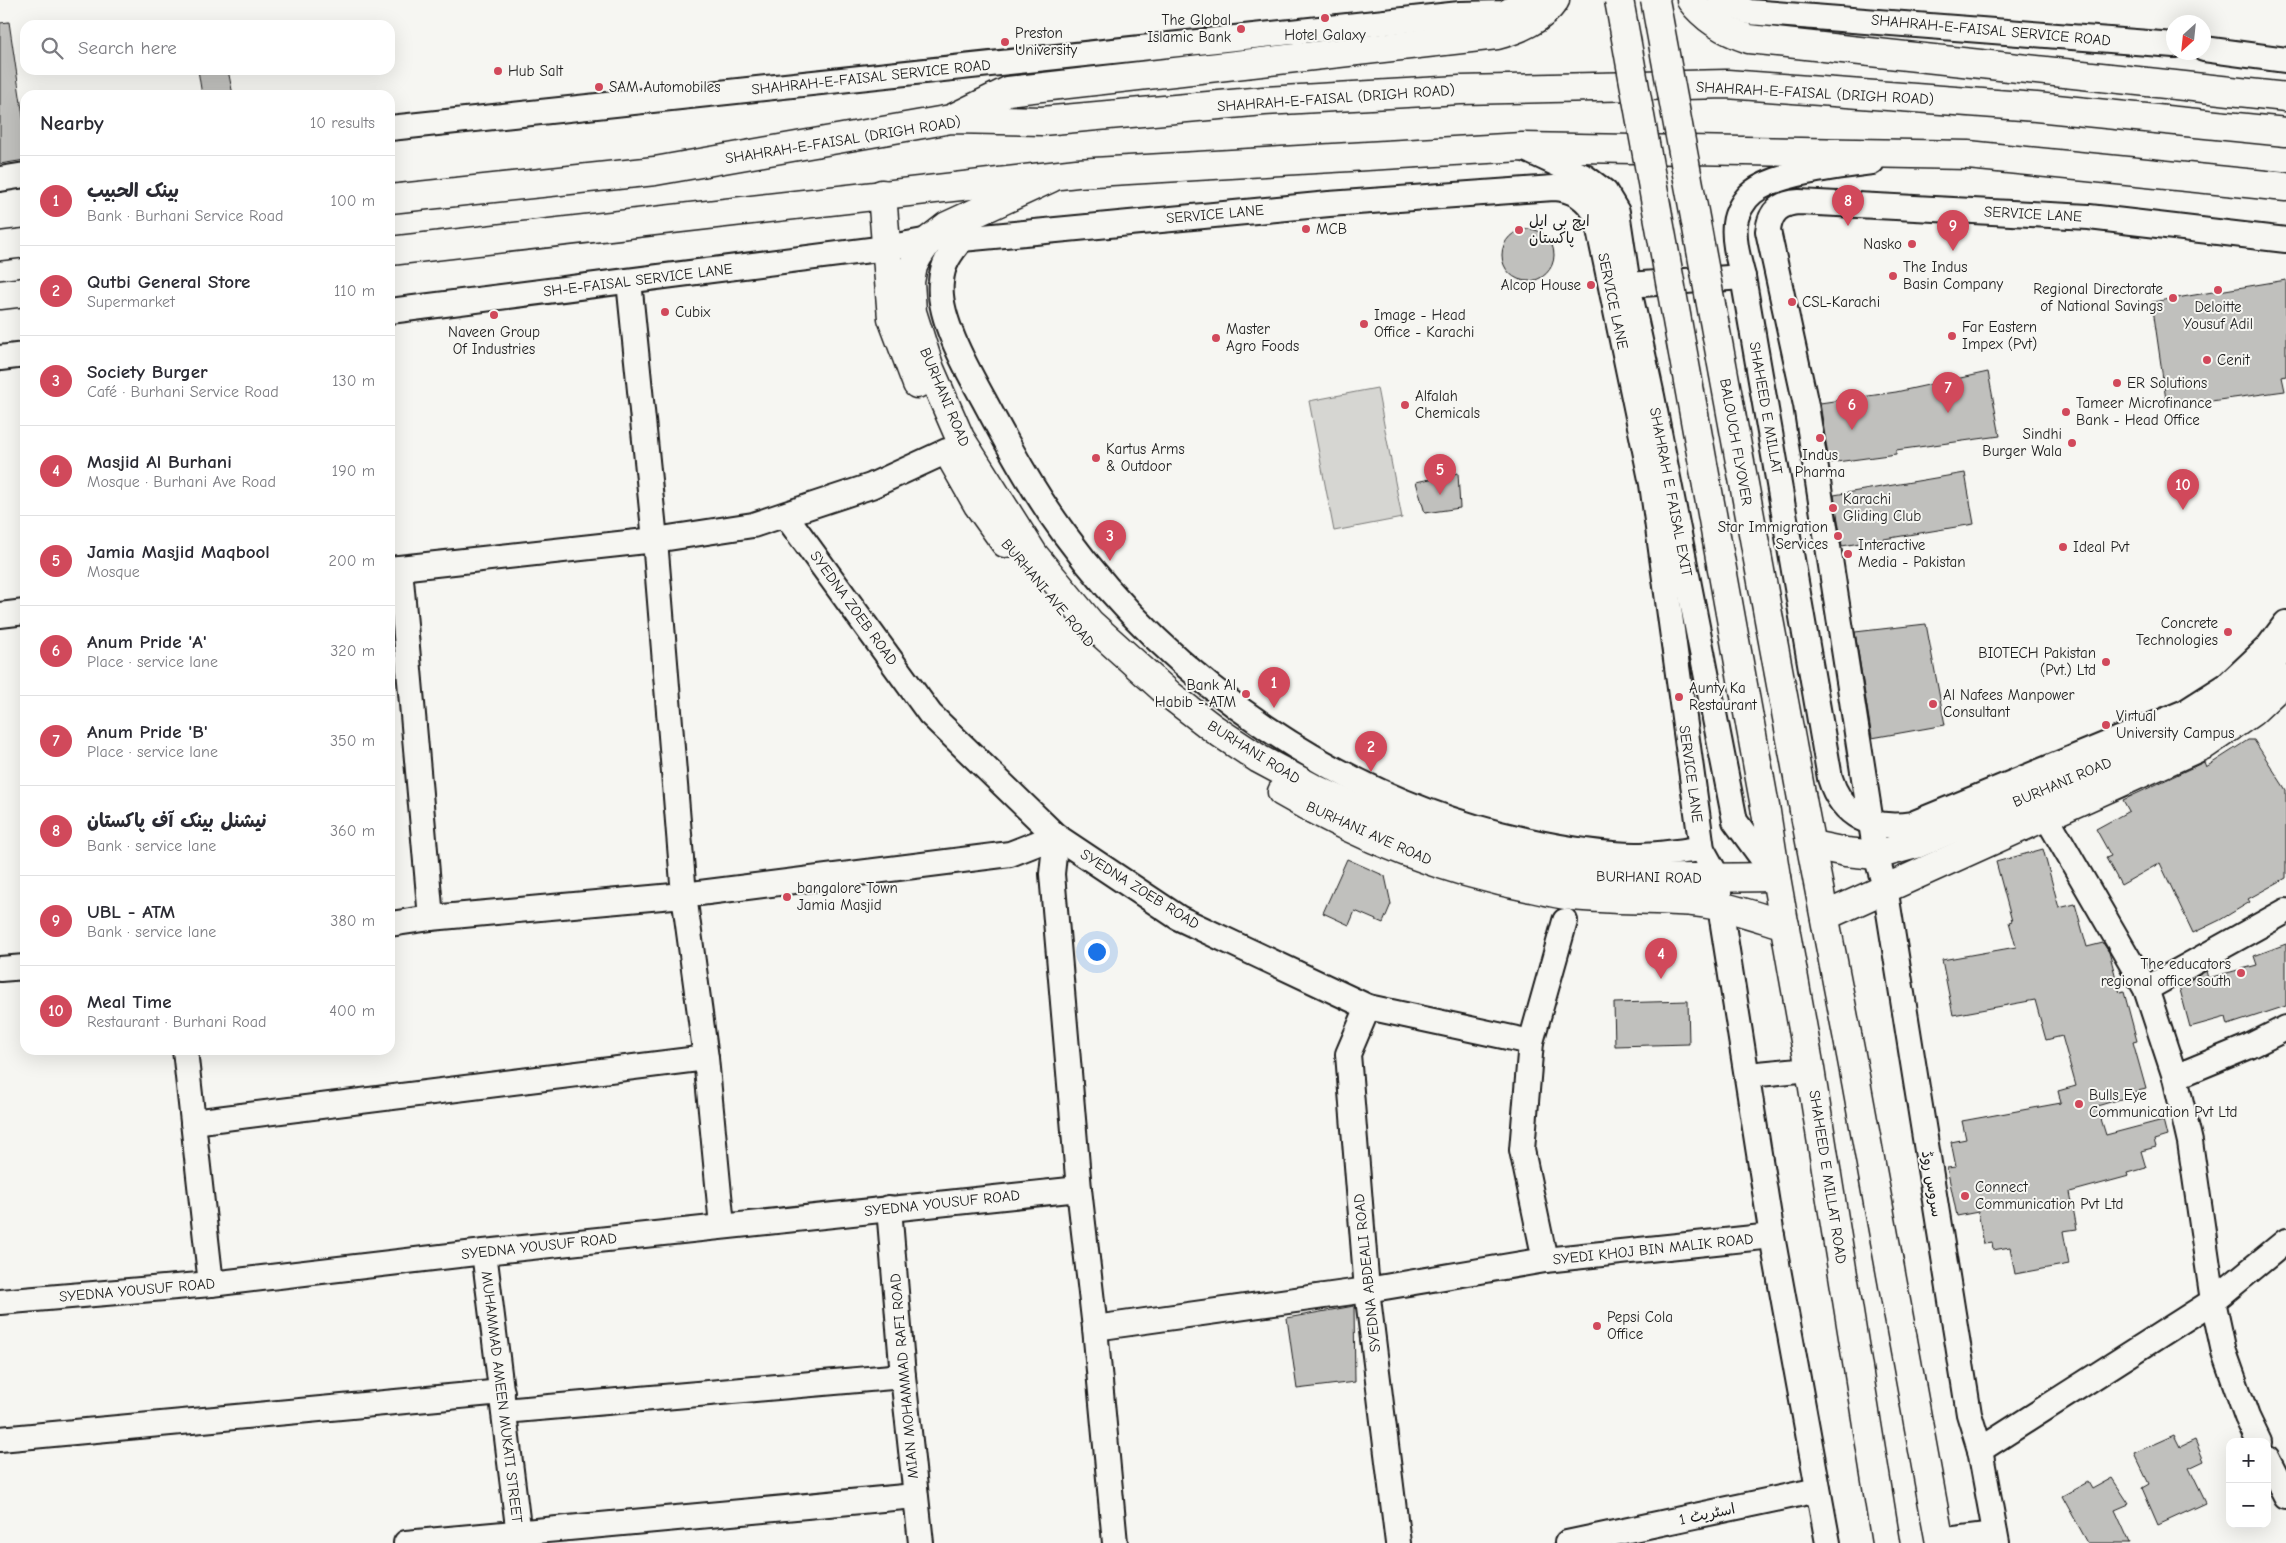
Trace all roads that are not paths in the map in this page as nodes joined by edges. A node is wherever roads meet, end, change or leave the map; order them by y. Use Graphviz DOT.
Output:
graph roads {
  1 [pos="1528,0"];
  2 [pos="1555,0"];
  3 [pos="1619,0"];
  4 [pos="1655,0"];
  5 [pos="1691,0"];
  6 [pos="1721,0"];
  7 [pos="2166,45"];
  8 [pos="2211,50"];
  9 [pos="2286,60"];
  10 [pos="2286,97"];
  11 [pos="951,119"];
  12 [pos="395,127"];
  13 [pos="2286,132"];
  14 [pos="1522,147"];
  15 [pos="1926,153"];
  16 [pos="20,176"];
  17 [pos="1052,177"];
  18 [pos="0,178"];
  19 [pos="2273,186"];
  20 [pos="882,194"];
  21 [pos="2286,197"];
  22 [pos="395,198"];
  23 [pos="962,239"];
  24 [pos="929,240"];
  25 [pos="2286,240"];
  26 [pos="20,244"];
  27 [pos="0,246"];
  28 [pos="886,248"];
  29 [pos="395,250"];
  30 [pos="1743,278"];
  31 [pos="629,281"];
  32 [pos="1628,285"];
  33 [pos="20,293"];
  34 [pos="0,295"];
  35 [pos="395,310"];
  36 [pos="20,356"];
  37 [pos="0,358"];
  38 [pos="947,451"];
  39 [pos="786,516"];
  40 [pos="655,540"];
  41 [pos="395,569"];
  42 [pos="20,613"];
  43 [pos="0,615"];
  44 [pos="2286,623"];
  45 [pos="2286,646"];
  46 [pos="2286,680"];
  47 [pos="2046,816"];
  48 [pos="1872,823"];
  49 [pos="1056,836"];
  50 [pos="1812,845"];
  51 [pos="1702,849"];
  52 [pos="1876,855"];
  53 [pos="1776,876"];
  54 [pos="1718,878"];
  55 [pos="1885,887"];
  56 [pos="684,895"];
  57 [pos="1720,906"];
  58 [pos="2286,910"];
  59 [pos="1825,916"];
  60 [pos="431,918"];
  61 [pos="1565,921"];
  62 [pos="395,923"];
  63 [pos="1785,925"];
  64 [pos="20,968"];
  65 [pos="0,970"];
  66 [pos="2146,989"];
  67 [pos="1368,1007"];
  68 [pos="2286,1028"];
  69 [pos="1531,1042"];
  70 [pos="186,1055"];
  71 [pos="706,1058"];
  72 [pos="1852,1060"];
  73 [pos="1809,1061"];
  74 [pos="1748,1076"];
  75 [pos="2175,1077"];
  76 [pos="193,1122"];
  77 [pos="1079,1190"];
  78 [pos="889,1208"];
  79 [pos="722,1226"];
  80 [pos="1772,1236"];
  81 [pos="2286,1241"];
  82 [pos="484,1252"];
  83 [pos="1545,1260"];
  84 [pos="210,1284"];
  85 [pos="1367,1290"];
  86 [pos="0,1302"];
  87 [pos="2214,1302"];
  88 [pos="1095,1328"];
  89 [pos="903,1376"];
  90 [pos="503,1401"];
  91 [pos="1890,1405"];
  92 [pos="2257,1438"];
  93 [pos="0,1439"];
  94 [pos="1980,1450"];
  95 [pos="2271,1467"];
  96 [pos="1818,1490"];
  97 [pos="915,1496"];
  98 [pos="2286,1496"];
  99 [pos="519,1537"];
  100 [pos="1996,1539"];
  101 [pos="1934,1542"];
  102 [pos="406,1543"];
  103 [pos="921,1543"];
  104 [pos="1115,1543"];
  105 [pos="1398,1543"];
  106 [pos="1567,1543"];
  107 [pos="1828,1543"];
  108 [pos="1886,1543"];
  109 [pos="1899,1543"];
  1 -- 12 [label="street, SHAHRAH-E-FAISAL SERVICE ROAD"];
  2 -- 11 [label="main road"];
  3 -- 53 [label="main road, SHAHEED E MILLAT ROAD, bridge"];
  4 -- 50 [label="main road, BALOUCH FLYOVER, bridge"];
  5 -- 10 [label="main road"];
  6 -- 7 [label="street, SHAHRAH-E-FAISAL SERVICE ROAD"];
  8 -- 9 [label="street"];
  11 -- 13 [label="main road, SHAHRAH-E-FAISAL (DRIGH ROAD)"];
  11 -- 22 [label="main road, SHAHRAH-E-FAISAL (DRIGH ROAD)"];
  14 -- 15 [label="main road"];
  14 -- 17 [label="main road"];
  14 -- 32 [label="street, SHAHRAH E FAISAL EXIT"];
  15 -- 19 [label="main road"];
  15 -- 30 [label="street, SHAHEED E MILLAT"];
  16 -- 18 [label="street"];
  17 -- 20 [label="main road"];
  17 -- 24 [label="main road, BURHANI ROAD"];
  19 -- 21 [label="street"];
  20 -- 28 [label="main road, BURHANI ROAD"];
  20 -- 29 [label="main road"];
  23 -- 24 [label="street, SERVICE LANE"];
  23 -- 51 [label="street"];
  23 -- 51 [label="street, SERVICE LANE"];
  24 -- 28 [label="street, SH-E-FAISAL SERVICE LANE"];
  24 -- 54 [label="main road, BURHANI ROAD"];
  25 -- 48 [label="street, SERVICE LANE"];
  26 -- 27 [label="main road"];
  28 -- 31 [label="street, SH-E-FAISAL SERVICE LANE"];
  28 -- 38 [label="main road, BURHANI ROAD"];
  30 -- 32 [label="street"];
  30 -- 48 [label="street, SHAHEED E MILLAT"];
  31 -- 35 [label="street, SH-E-FAISAL SERVICE LANE"];
  31 -- 40 [label="street"];
  32 -- 53 [label="street, SHAHRAH E FAISAL EXIT"];
  33 -- 34 [label="main road"];
  36 -- 37 [label="street"];
  38 -- 39 [label="street"];
  38 -- 57 [label="main road, BURHANI AVE ROAD"];
  39 -- 40 [label="street"];
  39 -- 49 [label="street, SYEDNA ZOEB ROAD"];
  40 -- 41 [label="street"];
  40 -- 56 [label="street"];
  41 -- 60 [label="street"];
  42 -- 43 [label="street"];
  44 -- 48 [label="street"];
  45 -- 52 [label="main road, BURHANI ROAD"];
  46 -- 47 [label="main road, BURHANI ROAD"];
  47 -- 55 [label="main road, BURHANI ROAD"];
  47 -- 66 [label="street"];
  48 -- 52 [label="street, سروس روڈ"];
  49 -- 56 [label="street"];
  49 -- 67 [label="street, SYEDNA ZOEB ROAD"];
  49 -- 77 [label="street"];
  50 -- 52 [label="main road, BURHANI ROAD"];
  50 -- 59 [label="main road, BALOUCH FLYOVER"];
  51 -- 54 [label="street, SERVICE LANE"];
  52 -- 55 [label="street, سروس روڈ"];
  53 -- 54 [label="main road, BURHANI ROAD"];
  53 -- 63 [label="main road, SHAHEED E MILLAT ROAD"];
  54 -- 57 [label="street, SERVICE LANE"];
  55 -- 59 [label="main road, BURHANI ROAD"];
  55 -- 94 [label="street, سروس روڈ"];
  56 -- 60 [label="street"];
  56 -- 71 [label="street"];
  57 -- 63 [label="main road, BURHANI AVE ROAD"];
  57 -- 74 [label="street, SERVICE LANE"];
  58 -- 66 [label="street"];
  59 -- 72 [label="main road"];
  60 -- 62 [label="street"];
  61 -- 69 [label="street"];
  63 -- 73 [label="main road, SHAHEED E MILLAT ROAD"];
  64 -- 65 [label="street"];
  66 -- 75 [label="street"];
  67 -- 69 [label="street, SYEDNA ZOEB ROAD"];
  67 -- 85 [label="street, SYEDNA ABDEALI ROAD"];
  68 -- 75 [label="street"];
  69 -- 83 [label="street, SYEDI KHOJ BIN MALIK ROAD"];
  70 -- 76 [label="street"];
  71 -- 76 [label="street"];
  71 -- 79 [label="street"];
  72 -- 91 [label="main road"];
  72 -- 101 [label="main road"];
  73 -- 74 [label="street"];
  73 -- 91 [label="main road"];
  73 -- 108 [label="main road, SHAHEED E MILLAT ROAD"];
  74 -- 80 [label="street, SERVICE LANE"];
  75 -- 87 [label="street"];
  76 -- 84 [label="street"];
  77 -- 78 [label="street, SYEDNA YOUSUF ROAD"];
  77 -- 88 [label="street"];
  78 -- 79 [label="street, SYEDNA YOUSUF ROAD"];
  78 -- 89 [label="street, MIAN MOHAMMAD RAFI ROAD"];
  79 -- 82 [label="street, SYEDNA YOUSUF ROAD"];
  80 -- 83 [label="street, SYEDI KHOJ BIN MALIK ROAD"];
  80 -- 96 [label="street, SERVICE LANE"];
  81 -- 87 [label="street"];
  82 -- 84 [label="street, SYEDNA YOUSUF ROAD"];
  82 -- 90 [label="street, MUHAMMAD AMEEN MUKATI STREET"];
  83 -- 85 [label="street"];
  84 -- 86 [label="street, SYEDNA YOUSUF ROAD"];
  85 -- 88 [label="street"];
  85 -- 105 [label="street, SYEDNA ABDEALI ROAD"];
  87 -- 92 [label="street"];
  87 -- 94 [label="street"];
  88 -- 104 [label="street"];
  89 -- 90 [label="street"];
  89 -- 97 [label="street, MIAN MOHAMMAD RAFI ROAD"];
  90 -- 93 [label="street"];
  90 -- 99 [label="street, MUHAMMAD AMEEN MUKATI STREET"];
  91 -- 101 [label="main road"];
  91 -- 109 [label="main road"];
  94 -- 100 [label="street, سروس روڈ"];
  95 -- 98 [label="street"];
  96 -- 106 [label="street, اسٹریٹ 1"];
  96 -- 107 [label="street, SERVICE LANE"];
  97 -- 99 [label="street"];
  97 -- 103 [label="street, MIAN MOHAMMAD RAFI ROAD"];
  99 -- 102 [label="street"];
  100 -- 101 [label="street"];
}
